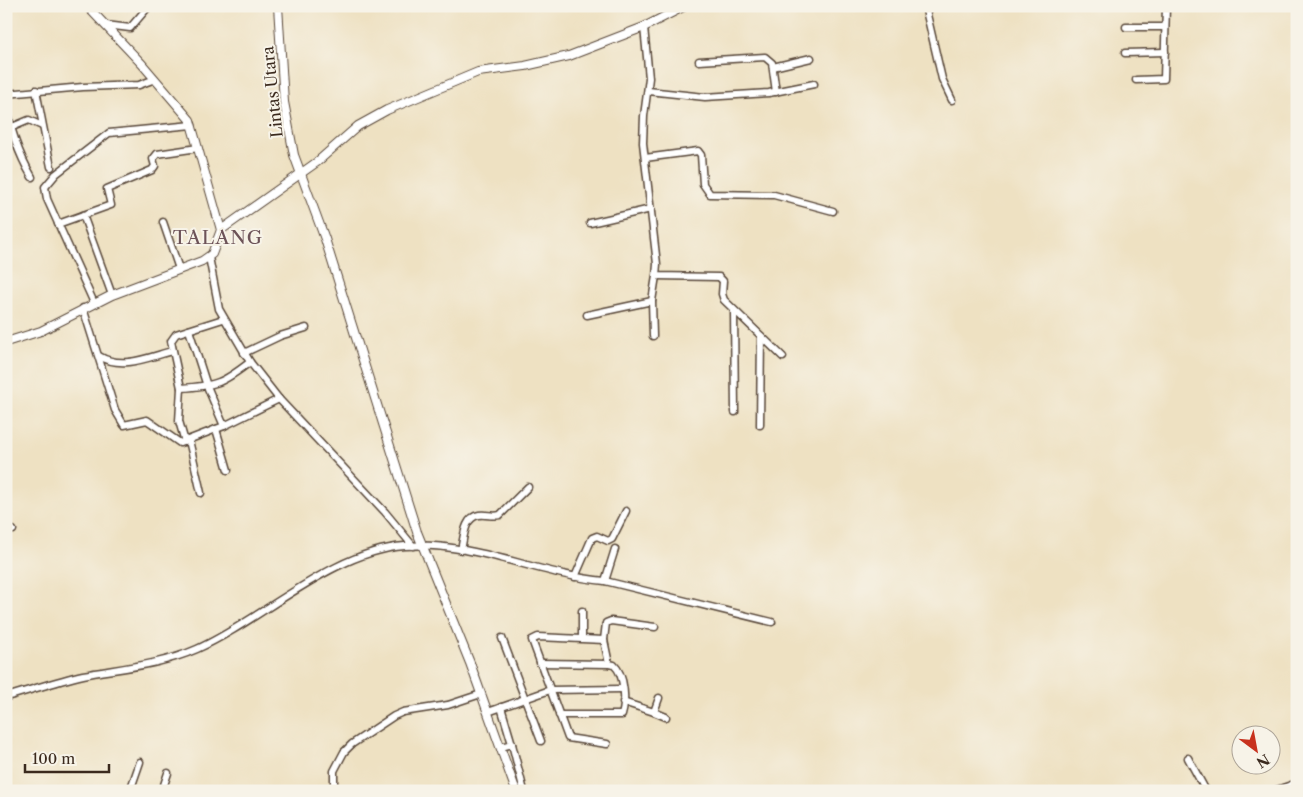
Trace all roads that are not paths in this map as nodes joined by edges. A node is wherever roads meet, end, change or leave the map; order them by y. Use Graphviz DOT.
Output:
graph roads {
  1 [pos="87,6"];
  2 [pos="149,6"];
  3 [pos="278,6"];
  4 [pos="685,6"];
  5 [pos="925,6"];
  6 [pos="1166,6"];
  7 [pos="106,24"];
  8 [pos="644,27"];
  9 [pos="1126,27"];
  10 [pos="1165,27"];
  11 [pos="1164,52"];
  12 [pos="1125,53"];
  13 [pos="811,58"];
  14 [pos="699,61"];
  15 [pos="773,67"];
  16 [pos="155,79"];
  17 [pos="1136,80"];
  18 [pos="814,84"];
  19 [pos="36,90"];
  20 [pos="648,91"];
  21 [pos="776,92"];
  22 [pos="6,94"];
  23 [pos="952,100"];
  24 [pos="6,102"];
  25 [pos="192,125"];
  26 [pos="42,126"];
  27 [pos="10,128"];
  28 [pos="198,148"];
  29 [pos="645,158"];
  30 [pos="51,166"];
  31 [pos="301,172"];
  32 [pos="32,177"];
  33 [pos="651,209"];
  34 [pos="833,211"];
  35 [pos="83,214"];
  36 [pos="163,222"];
  37 [pos="590,223"];
  38 [pos="58,224"];
  39 [pos="221,230"];
  40 [pos="209,257"];
  41 [pos="179,269"];
  42 [pos="656,276"];
  43 [pos="112,295"];
  44 [pos="652,301"];
  45 [pos="94,303"];
  46 [pos="84,308"];
  47 [pos="734,311"];
  48 [pos="587,316"];
  49 [pos="223,319"];
  50 [pos="306,328"];
  51 [pos="189,330"];
  52 [pos="653,336"];
  53 [pos="760,336"];
  54 [pos="6,342"];
  55 [pos="172,351"];
  56 [pos="244,353"];
  57 [pos="99,356"];
  58 [pos="783,357"];
  59 [pos="250,362"];
  60 [pos="207,386"];
  61 [pos="181,388"];
  62 [pos="279,399"];
  63 [pos="735,412"];
  64 [pos="760,424"];
  65 [pos="224,426"];
  66 [pos="216,429"];
  67 [pos="187,441"];
  68 [pos="228,470"];
  69 [pos="528,487"];
  70 [pos="201,493"];
  71 [pos="626,511"];
  72 [pos="418,546"];
  73 [pos="615,549"];
  74 [pos="461,550"];
  75 [pos="575,577"];
  76 [pos="605,581"];
  77 [pos="582,611"];
  78 [pos="772,622"];
  79 [pos="655,627"];
  80 [pos="582,637"];
  81 [pos="502,638"];
  82 [pos="604,640"];
  83 [pos="540,663"];
  84 [pos="609,664"];
  85 [pos="623,689"];
  86 [pos="550,690"];
  87 [pos="481,694"];
  88 [pos="6,697"];
  89 [pos="525,698"];
  90 [pos="659,698"];
  91 [pos="623,702"];
  92 [pos="501,707"];
  93 [pos="488,712"];
  94 [pos="654,712"];
  95 [pos="559,716"];
  96 [pos="666,716"];
  97 [pos="541,741"];
  98 [pos="512,744"];
  99 [pos="607,744"];
  100 [pos="501,747"];
  101 [pos="1188,758"];
  102 [pos="140,762"];
  103 [pos="168,773"];
  104 [pos="1297,783"];
  105 [pos="130,791"];
  106 [pos="162,791"];
  107 [pos="334,791"];
  108 [pos="516,791"];
  109 [pos="524,791"];
  110 [pos="1206,791"];
  111 [pos="1274,791"];
  1 -- 7 [label="street"];
  2 -- 7 [label="street"];
  3 -- 31 [label="street, Lintas Utara"];
  4 -- 8 [label="street"];
  5 -- 23 [label="street"];
  6 -- 10 [label="street"];
  7 -- 16 [label="street"];
  8 -- 20 [label="street"];
  8 -- 31 [label="street"];
  9 -- 10 [label="street"];
  10 -- 11 [label="street"];
  11 -- 12 [label="street"];
  11 -- 17 [label="street"];
  13 -- 15 [label="street"];
  14 -- 15 [label="street"];
  15 -- 21 [label="street"];
  16 -- 19 [label="street"];
  16 -- 25 [label="street"];
  18 -- 21 [label="street"];
  19 -- 22 [label="street"];
  19 -- 26 [label="street"];
  20 -- 21 [label="street"];
  20 -- 29 [label="street"];
  24 -- 27 [label="street"];
  25 -- 28 [label="street"];
  25 -- 38 [label="street"];
  26 -- 27 [label="street"];
  26 -- 30 [label="street"];
  27 -- 32 [label="street"];
  28 -- 35 [label="street"];
  28 -- 39 [label="street"];
  29 -- 33 [label="street"];
  29 -- 34 [label="street"];
  31 -- 39 [label="street"];
  31 -- 72 [label="street, Lintas Utara"];
  33 -- 37 [label="street"];
  33 -- 42 [label="street"];
  35 -- 38 [label="street"];
  35 -- 43 [label="street"];
  36 -- 41 [label="street"];
  38 -- 45 [label="street"];
  39 -- 40 [label="street"];
  40 -- 41 [label="street"];
  40 -- 49 [label="street"];
  41 -- 43 [label="street"];
  42 -- 44 [label="street"];
  42 -- 47 [label="street"];
  43 -- 45 [label="street"];
  44 -- 48 [label="street"];
  44 -- 52 [label="street"];
  45 -- 46 [label="street"];
  46 -- 54 [label="street"];
  46 -- 57 [label="street"];
  47 -- 53 [label="street"];
  47 -- 63 [label="street"];
  49 -- 51 [label="street"];
  49 -- 56 [label="street"];
  50 -- 56 [label="street"];
  51 -- 55 [label="street"];
  51 -- 60 [label="street"];
  53 -- 58 [label="street"];
  53 -- 64 [label="street"];
  55 -- 57 [label="street"];
  55 -- 61 [label="street"];
  56 -- 59 [label="street"];
  57 -- 67 [label="street"];
  59 -- 60 [label="street"];
  59 -- 62 [label="street"];
  60 -- 61 [label="street"];
  60 -- 65 [label="street"];
  61 -- 67 [label="street"];
  62 -- 65 [label="street"];
  62 -- 72 [label="street"];
  65 -- 66 [label="street"];
  66 -- 67 [label="street"];
  66 -- 68 [label="street"];
  67 -- 70 [label="street"];
  69 -- 74 [label="street"];
  71 -- 75 [label="street"];
  72 -- 74 [label="street"];
  72 -- 87 [label="street, Lintas Utara"];
  72 -- 88 [label="street"];
  73 -- 76 [label="street"];
  74 -- 75 [label="street"];
  75 -- 76 [label="street"];
  76 -- 78 [label="street"];
  77 -- 80 [label="street"];
  79 -- 82 [label="street"];
  80 -- 82 [label="street"];
  80 -- 83 [label="street"];
  81 -- 89 [label="street"];
  82 -- 84 [label="street"];
  83 -- 84 [label="street"];
  83 -- 86 [label="street"];
  84 -- 85 [label="street"];
  85 -- 86 [label="street"];
  85 -- 91 [label="street"];
  86 -- 89 [label="street"];
  86 -- 95 [label="street"];
  87 -- 93 [label="street, Lintas Utara"];
  87 -- 107 [label="street"];
  89 -- 92 [label="street"];
  89 -- 97 [label="street"];
  90 -- 94 [label="street"];
  91 -- 94 [label="street"];
  91 -- 95 [label="street"];
  92 -- 93 [label="street"];
  92 -- 98 [label="street"];
  93 -- 100 [label="street, Lintas Utara"];
  94 -- 96 [label="street"];
  95 -- 99 [label="street"];
  98 -- 100 [label="street"];
  98 -- 109 [label="street"];
  100 -- 108 [label="street, Lintas Utara"];
  101 -- 110 [label="street"];
  102 -- 105 [label="street"];
  103 -- 106 [label="street"];
  104 -- 111 [label="street"];
}
